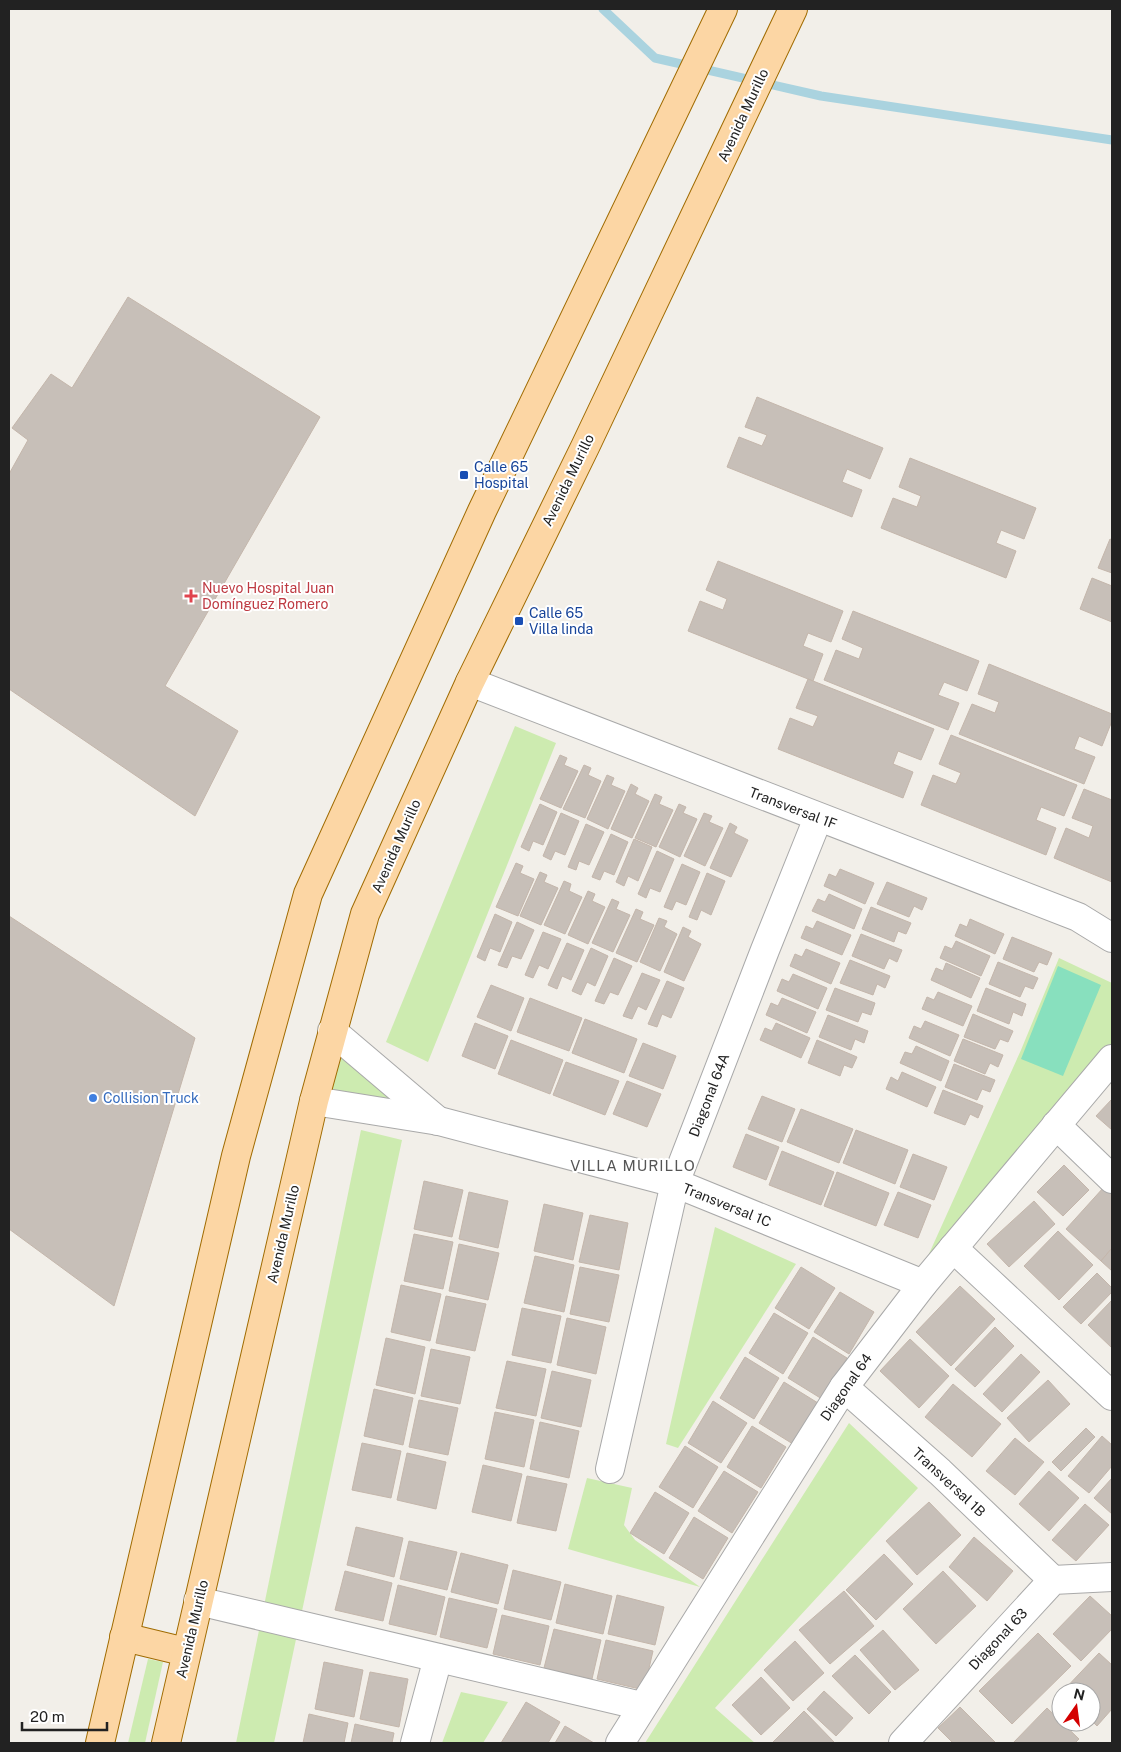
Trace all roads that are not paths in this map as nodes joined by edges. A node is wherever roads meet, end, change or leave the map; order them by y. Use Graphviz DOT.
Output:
graph roads {
  1 [pos="723,9"];
  2 [pos="793,9"];
  3 [pos="470,682"];
  4 [pos="818,818"];
  5 [pos="1112,938"];
  6 [pos="332,1031"];
  7 [pos="1112,1059"];
  8 [pos="314,1101"];
  9 [pos="439,1121"];
  10 [pos="1056,1125"];
  11 [pos="1112,1179"];
  12 [pos="675,1184"];
  13 [pos="953,1248"];
  14 [pos="923,1284"];
  15 [pos="844,1387"];
  16 [pos="1112,1396"];
  17 [pos="610,1470"];
  18 [pos="1112,1576"];
  19 [pos="1052,1580"];
  20 [pos="198,1601"];
  21 [pos="124,1637"];
  22 [pos="186,1652"];
  23 [pos="438,1658"];
  24 [pos="642,1706"];
  25 [pos="914,1739"];
  26 [pos="100,1743"];
  27 [pos="166,1743"];
  28 [pos="415,1743"];
  29 [pos="620,1743"];
  1 -- 21 [label="main road"];
  2 -- 3 [label="main road, Avenida Murillo"];
  3 -- 4 [label="street, Transversal 1F"];
  3 -- 6 [label="main road, Avenida Murillo"];
  4 -- 5 [label="street, Transversal 1F"];
  4 -- 12 [label="street, Diagonal 64A"];
  6 -- 8 [label="main road, Avenida Murillo"];
  6 -- 9 [label="street, Transversal 1C"];
  7 -- 10 [label="street, Diagonal 64"];
  8 -- 9 [label="street, Transversal 1C"];
  8 -- 20 [label="main road, Avenida Murillo"];
  9 -- 12 [label="street, Transversal 1C"];
  10 -- 11 [label="street"];
  10 -- 13 [label="street, Diagonal 64"];
  12 -- 14 [label="street, Transversal 1C"];
  12 -- 17 [label="street, Diagonal 64A"];
  13 -- 14 [label="street, Diagonal 64"];
  13 -- 16 [label="street"];
  14 -- 15 [label="street, Diagonal 64"];
  15 -- 19 [label="street, Transversal 1B"];
  15 -- 24 [label="street, Diagonal 64"];
  18 -- 19 [label="street"];
  19 -- 25 [label="street, Diagonal 63"];
  20 -- 22 [label="main road, Avenida Murillo"];
  20 -- 23 [label="street"];
  21 -- 22 [label="main road"];
  21 -- 26 [label="main road"];
  22 -- 27 [label="main road, Avenida Murillo"];
  23 -- 24 [label="street"];
  23 -- 28 [label="street"];
  24 -- 29 [label="street, Diagonal 64"];
}
